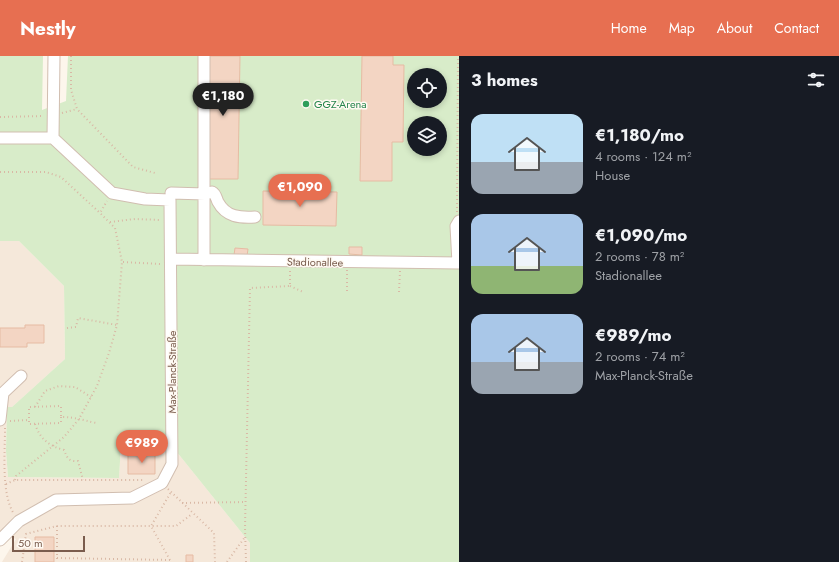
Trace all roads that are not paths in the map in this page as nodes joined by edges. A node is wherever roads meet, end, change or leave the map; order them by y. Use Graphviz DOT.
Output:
graph roads {
  1 [pos="54,56"];
  2 [pos="204,56"];
  3 [pos="0,138"];
  4 [pos="53,138"];
  5 [pos="205,194"];
  6 [pos="171,196"];
  7 [pos="255,217"];
  8 [pos="458,223"];
  9 [pos="171,259"];
  10 [pos="204,260"];
  11 [pos="458,263"];
  12 [pos="21,376"];
  13 [pos="0,420"];
  14 [pos="0,540"];
  1 -- 4 [label="street"];
  2 -- 5 [label="street"];
  3 -- 4 [label="street"];
  4 -- 6 [label="street"];
  5 -- 6 [label="street"];
  5 -- 7 [label="street"];
  5 -- 10 [label="street"];
  6 -- 9 [label="street, Max-Planck-Straße"];
  8 -- 11 [label="street"];
  9 -- 10 [label="street, Stadionallee"];
  9 -- 14 [label="street, Max-Planck-Straße"];
  10 -- 11 [label="street, Stadionallee"];
  12 -- 13 [label="street"];
}
